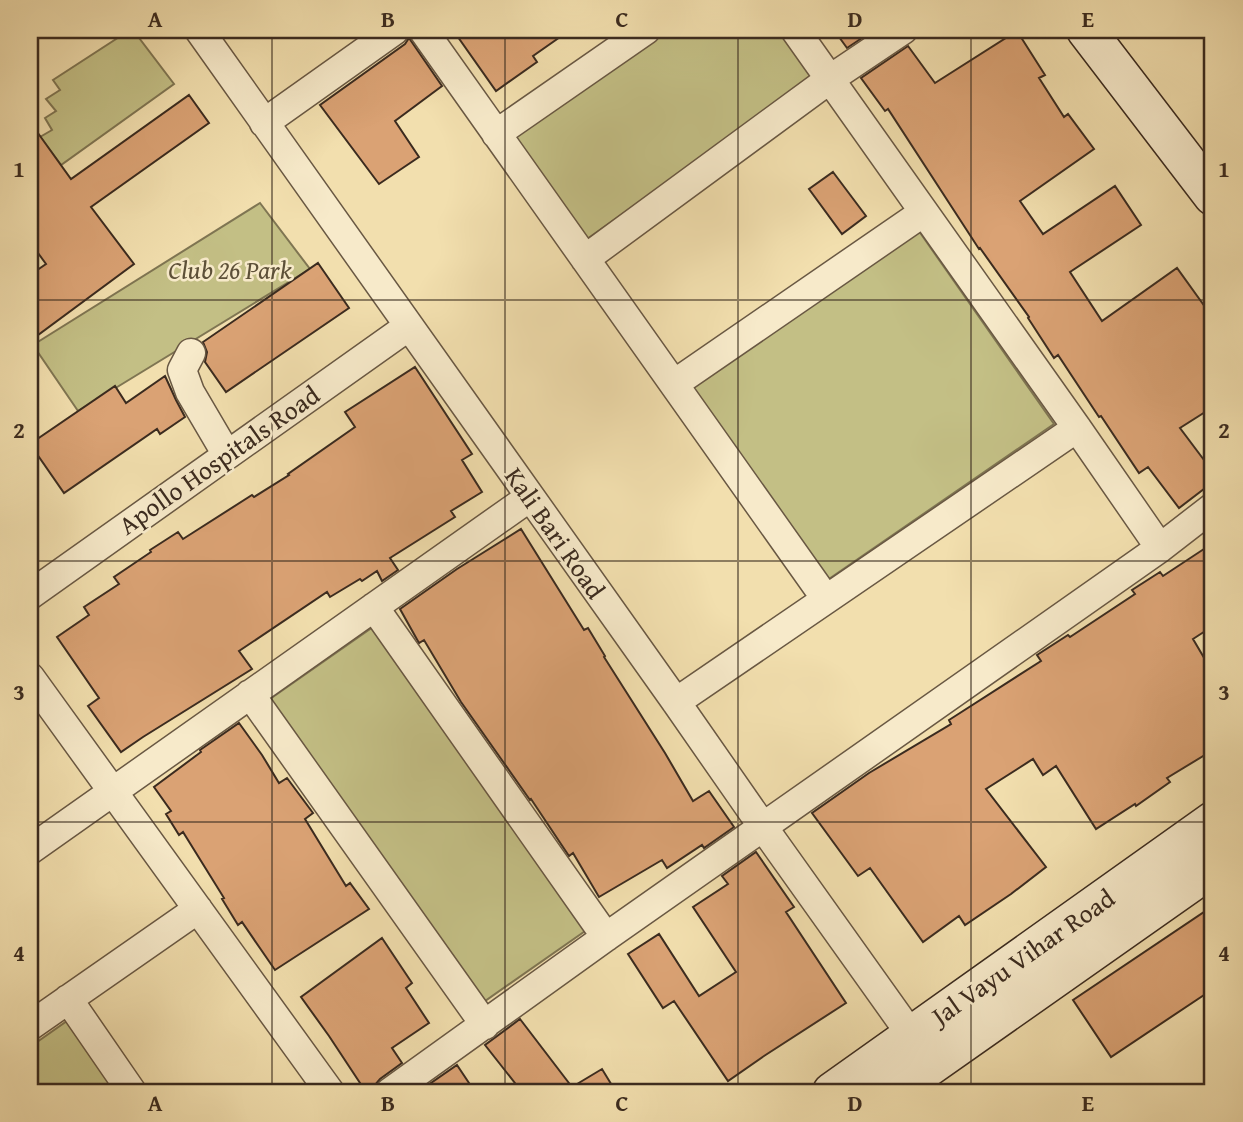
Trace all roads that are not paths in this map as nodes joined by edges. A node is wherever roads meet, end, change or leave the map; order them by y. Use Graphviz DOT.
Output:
graph roads {
  1 [pos="198,30"];
  2 [pos="395,30"];
  3 [pos="423,30"];
  4 [pos="646,30"];
  5 [pos="795,30"];
  6 [pos="903,30"];
  7 [pos="1086,30"];
  8 [pos="830,79"];
  9 [pos="264,123"];
  10 [pos="496,134"];
  11 [pos="1213,195"];
  12 [pos="924,212"];
  13 [pos="585,259"];
  14 [pos="409,326"];
  15 [pos="191,353"];
  16 [pos="674,384"];
  17 [pos="1077,428"];
  18 [pos="227,455"];
  19 [pos="530,497"];
  20 [pos="1213,507"];
  21 [pos="1160,548"];
  22 [pos="30,594"];
  23 [pos="826,599"];
  24 [pos="374,607"];
  25 [pos="30,677"];
  26 [pos="250,694"];
  27 [pos="676,702"];
  28 [pos="113,791"];
  29 [pos="1213,821"];
  30 [pos="762,827"];
  31 [pos="30,850"];
  32 [pos="1213,867"];
  33 [pos="198,909"];
  34 [pos="606,937"];
  35 [pos="68,999"];
  36 [pos="485,1025"];
  37 [pos="30,1026"];
  38 [pos="912,1036"];
  39 [pos="132,1092"];
  40 [pos="331,1092"];
  41 [pos="390,1092"];
  42 [pos="832,1092"];
  43 [pos="893,1092"];
  1 -- 9 [label="street, Kali Bari Road"];
  2 -- 9 [label="street"];
  3 -- 10 [label="street"];
  4 -- 10 [label="street"];
  5 -- 8 [label="street"];
  6 -- 8 [label="street"];
  7 -- 11 [label="street"];
  8 -- 12 [label="street"];
  8 -- 13 [label="street"];
  9 -- 14 [label="street, Kali Bari Road"];
  10 -- 13 [label="street"];
  12 -- 16 [label="street"];
  12 -- 17 [label="street"];
  13 -- 16 [label="street"];
  14 -- 18 [label="street, Apollo Hospitals Road"];
  14 -- 19 [label="street, Kali Bari Road"];
  15 -- 18 [label="street"];
  16 -- 23 [label="street"];
  17 -- 21 [label="street"];
  17 -- 23 [label="street"];
  18 -- 22 [label="street, Apollo Hospitals Road"];
  19 -- 24 [label="street"];
  19 -- 27 [label="street, Kali Bari Road"];
  20 -- 21 [label="street"];
  21 -- 30 [label="street"];
  23 -- 27 [label="street"];
  24 -- 26 [label="street"];
  24 -- 34 [label="street"];
  25 -- 28 [label="street"];
  26 -- 28 [label="street"];
  26 -- 36 [label="street"];
  27 -- 30 [label="street, Kali Bari Road"];
  28 -- 31 [label="street"];
  28 -- 33 [label="street"];
  29 -- 38 [label="street, Jal Vayu Vihar Road"];
  30 -- 34 [label="street"];
  30 -- 38 [label="street, Kali Bari Road"];
  32 -- 43 [label="street, Jal Vayu Vihar Road"];
  33 -- 35 [label="street"];
  33 -- 40 [label="street"];
  34 -- 36 [label="street"];
  35 -- 37 [label="street"];
  35 -- 39 [label="street"];
  36 -- 41 [label="street"];
  38 -- 42 [label="street, Jal Vayu Vihar Road"];
}
